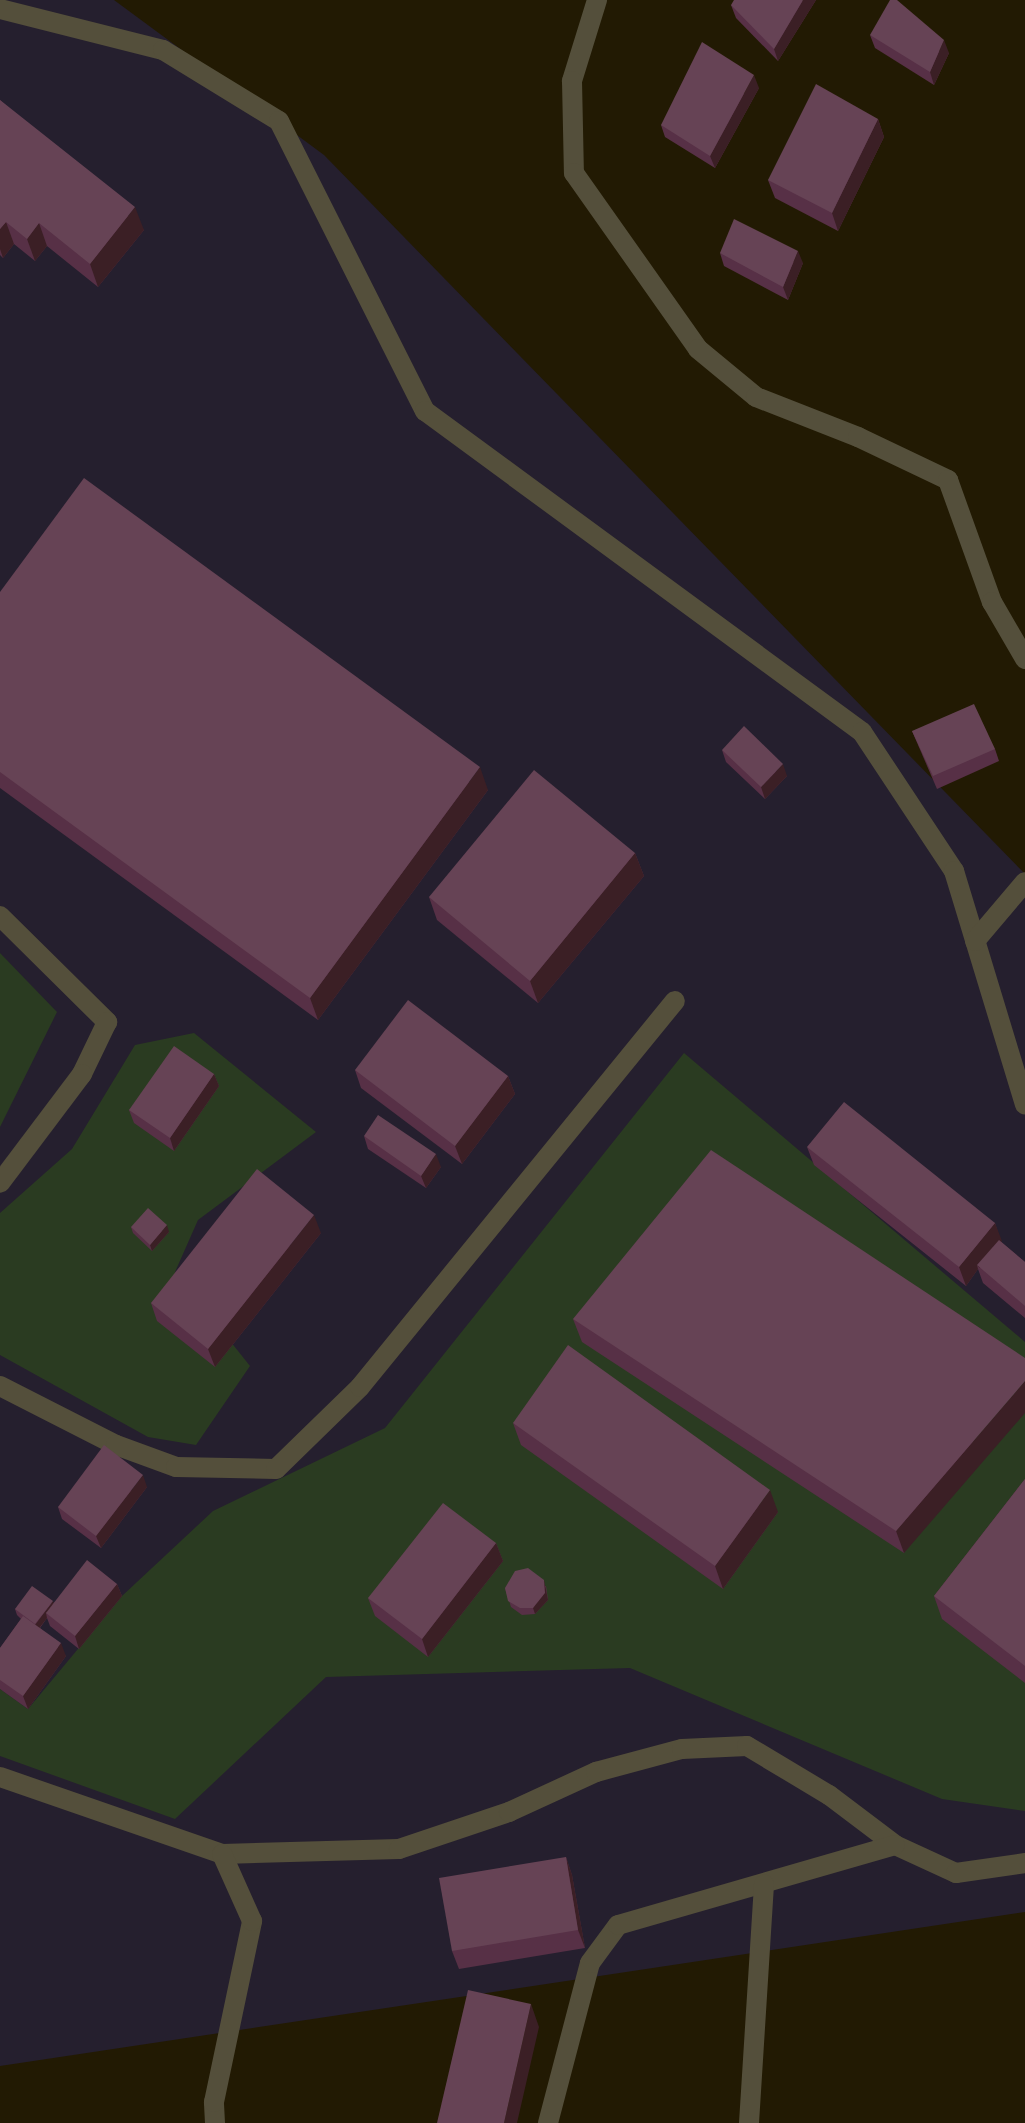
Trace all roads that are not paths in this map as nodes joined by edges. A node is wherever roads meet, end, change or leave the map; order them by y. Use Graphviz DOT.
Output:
graph roads {
  1 [pos="597,0"];
  2 [pos="0,9"];
  3 [pos="1025,659"];
  4 [pos="1025,882"];
  5 [pos="0,916"];
  6 [pos="975,941"];
  7 [pos="675,1001"];
  8 [pos="1025,1104"];
  9 [pos="0,1183"];
  10 [pos="0,1386"];
  11 [pos="0,1777"];
  12 [pos="895,1845"];
  13 [pos="222,1854"];
  14 [pos="1025,1863"];
  15 [pos="764,1884"];
  16 [pos="215,2123"];
  17 [pos="548,2123"];
  18 [pos="749,2123"];
  1 -- 3 [label="lane"];
  2 -- 6 [label="lane"];
  4 -- 6 [label="lane"];
  5 -- 9 [label="lane"];
  6 -- 8 [label="lane"];
  7 -- 10 [label="lane"];
  11 -- 13 [label="lane"];
  12 -- 13 [label="lane"];
  12 -- 14 [label="lane"];
  12 -- 15 [label="lane"];
  13 -- 16 [label="lane"];
  15 -- 17 [label="lane"];
  15 -- 18 [label="lane"];
}
